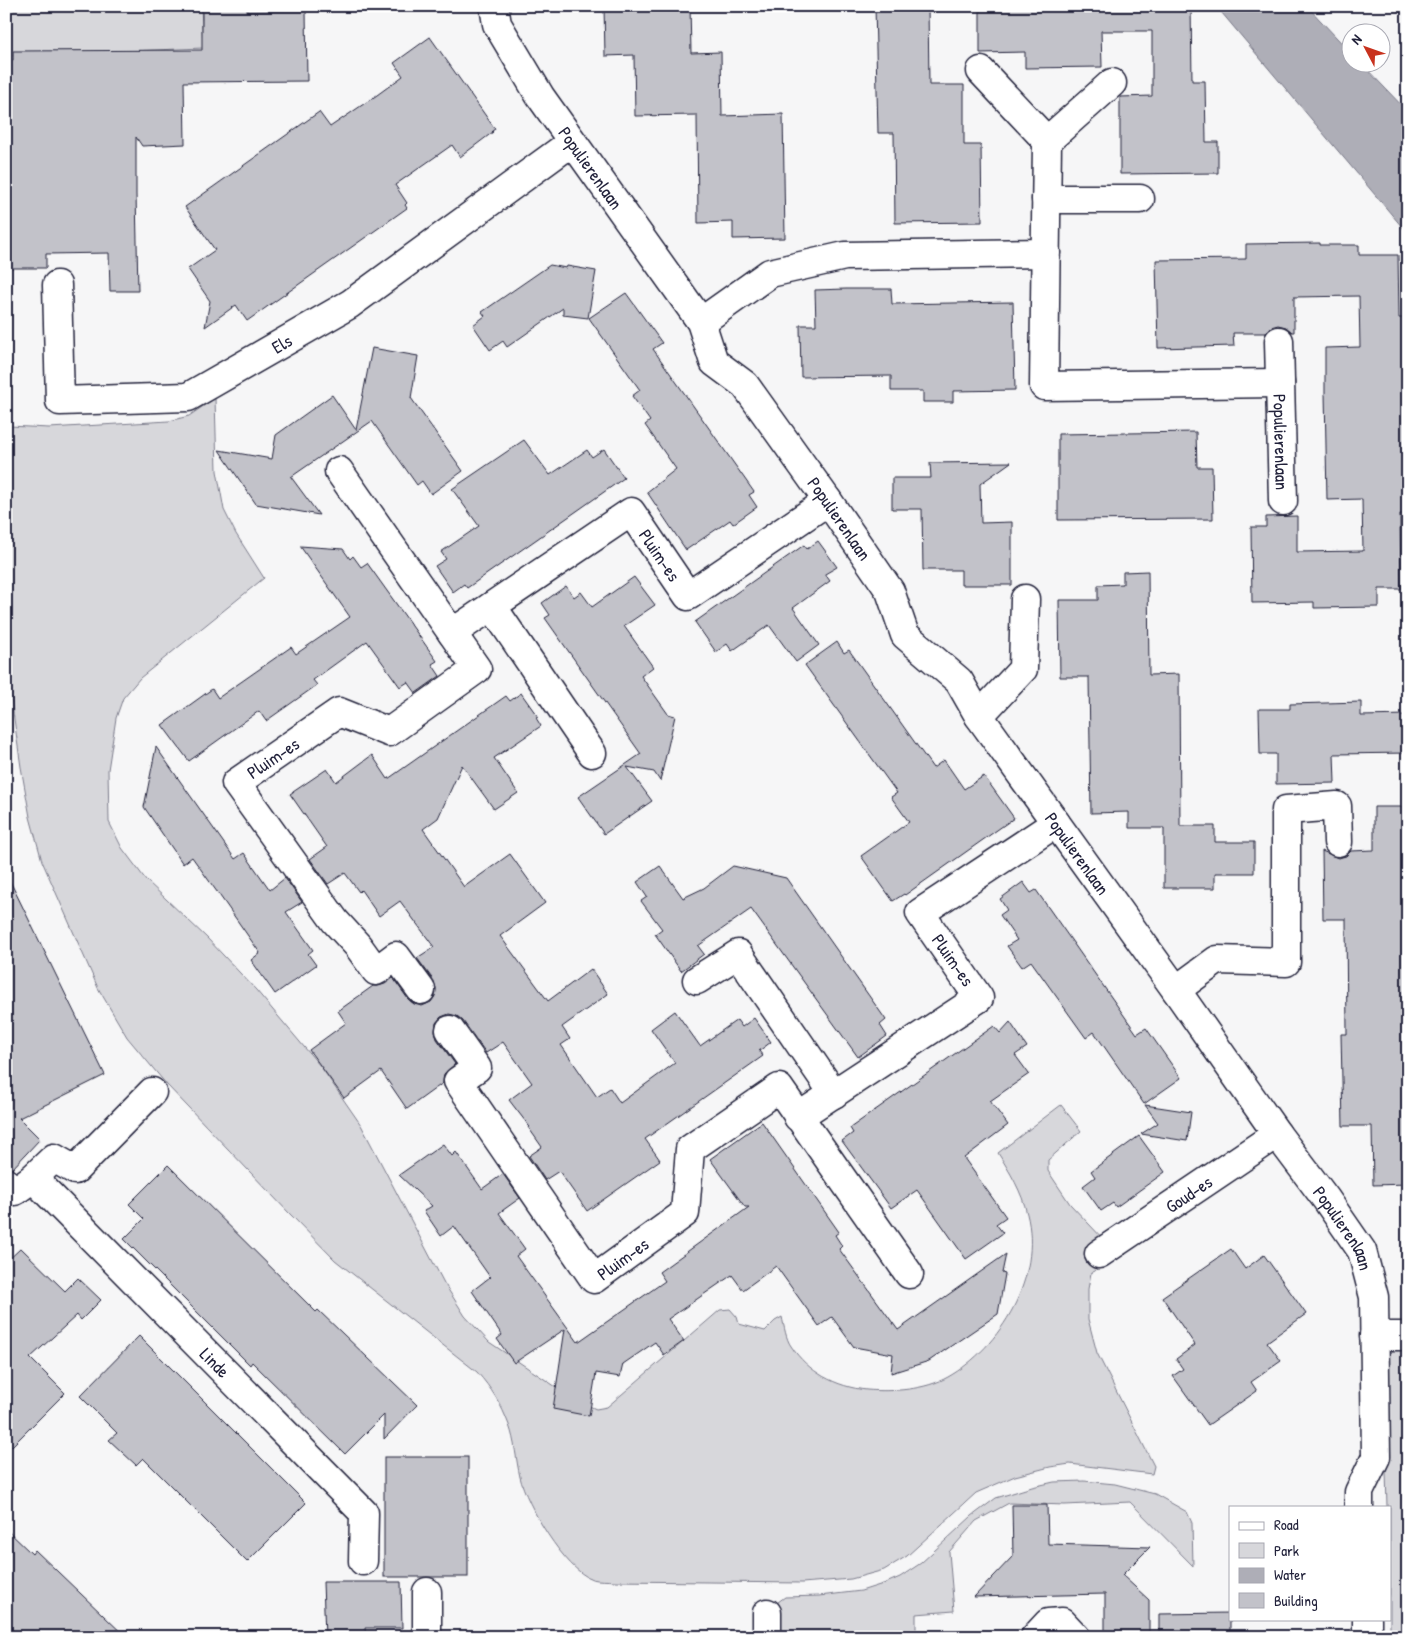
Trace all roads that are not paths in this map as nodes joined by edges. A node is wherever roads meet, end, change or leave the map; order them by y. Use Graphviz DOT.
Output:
graph roads {
  1 [pos="494,6"];
  2 [pos="980,71"];
  3 [pos="1112,83"];
  4 [pos="1047,141"];
  5 [pos="572,142"];
  6 [pos="1046,199"];
  7 [pos="1140,199"];
  8 [pos="1046,253"];
  9 [pos="57,285"];
  10 [pos="701,322"];
  11 [pos="1279,341"];
  12 [pos="1280,383"];
  13 [pos="338,471"];
  14 [pos="828,501"];
  15 [pos="1283,501"];
  16 [pos="1025,599"];
  17 [pos="492,606"];
  18 [pos="452,633"];
  19 [pos="979,716"];
  20 [pos="592,753"];
  21 [pos="1056,823"];
  22 [pos="1338,842"];
  23 [pos="697,980"];
  24 [pos="421,990"];
  25 [pos="1176,990"];
  26 [pos="450,1030"];
  27 [pos="152,1092"];
  28 [pos="834,1094"];
  29 [pos="798,1117"];
  30 [pos="1277,1134"];
  31 [pos="15,1188"];
  32 [pos="1099,1254"];
  33 [pos="909,1274"];
  34 [pos="1374,1336"];
  35 [pos="1408,1336"];
  36 [pos="1359,1506"];
  37 [pos="362,1560"];
  38 [pos="427,1592"];
  39 [pos="1367,1620"];
  40 [pos="427,1637"];
  41 [pos="1035,1637"];
  42 [pos="1076,1637"];
  43 [pos="1367,1637"];
  1 -- 5 [label="street, Populierenlaan"];
  2 -- 4 [label="street"];
  3 -- 4 [label="street"];
  4 -- 6 [label="street, Populierenlaan"];
  5 -- 9 [label="street, Els"];
  5 -- 10 [label="street, Populierenlaan"];
  6 -- 7 [label="street"];
  6 -- 8 [label="street, Populierenlaan"];
  8 -- 10 [label="street"];
  8 -- 12 [label="street, Populierenlaan"];
  10 -- 14 [label="street, Populierenlaan"];
  11 -- 12 [label="street, Populierenlaan"];
  12 -- 15 [label="street, Populierenlaan"];
  13 -- 18 [label="street, Pluim-es"];
  14 -- 17 [label="street, Pluim-es"];
  14 -- 19 [label="street, Populierenlaan"];
  16 -- 19 [label="street"];
  17 -- 18 [label="street, Pluim-es"];
  17 -- 20 [label="street"];
  18 -- 24 [label="street, Pluim-es"];
  19 -- 21 [label="street, Populierenlaan"];
  21 -- 25 [label="street, Populierenlaan"];
  21 -- 28 [label="street, Pluim-es"];
  22 -- 25 [label="street"];
  23 -- 28 [label="street"];
  25 -- 30 [label="street, Populierenlaan"];
  26 -- 29 [label="street, Pluim-es"];
  27 -- 31 [label="street, Linde"];
  28 -- 29 [label="street, Pluim-es"];
  29 -- 33 [label="street, Pluim-es"];
  30 -- 32 [label="street, Goud-es"];
  30 -- 34 [label="street, Populierenlaan"];
  31 -- 37 [label="street, Linde"];
  34 -- 35 [label="street"];
  34 -- 36 [label="street, Populierenlaan"];
  38 -- 40 [label="street"];
  39 -- 43 [label="street"];
  41 -- 42 [label="street"];
}
